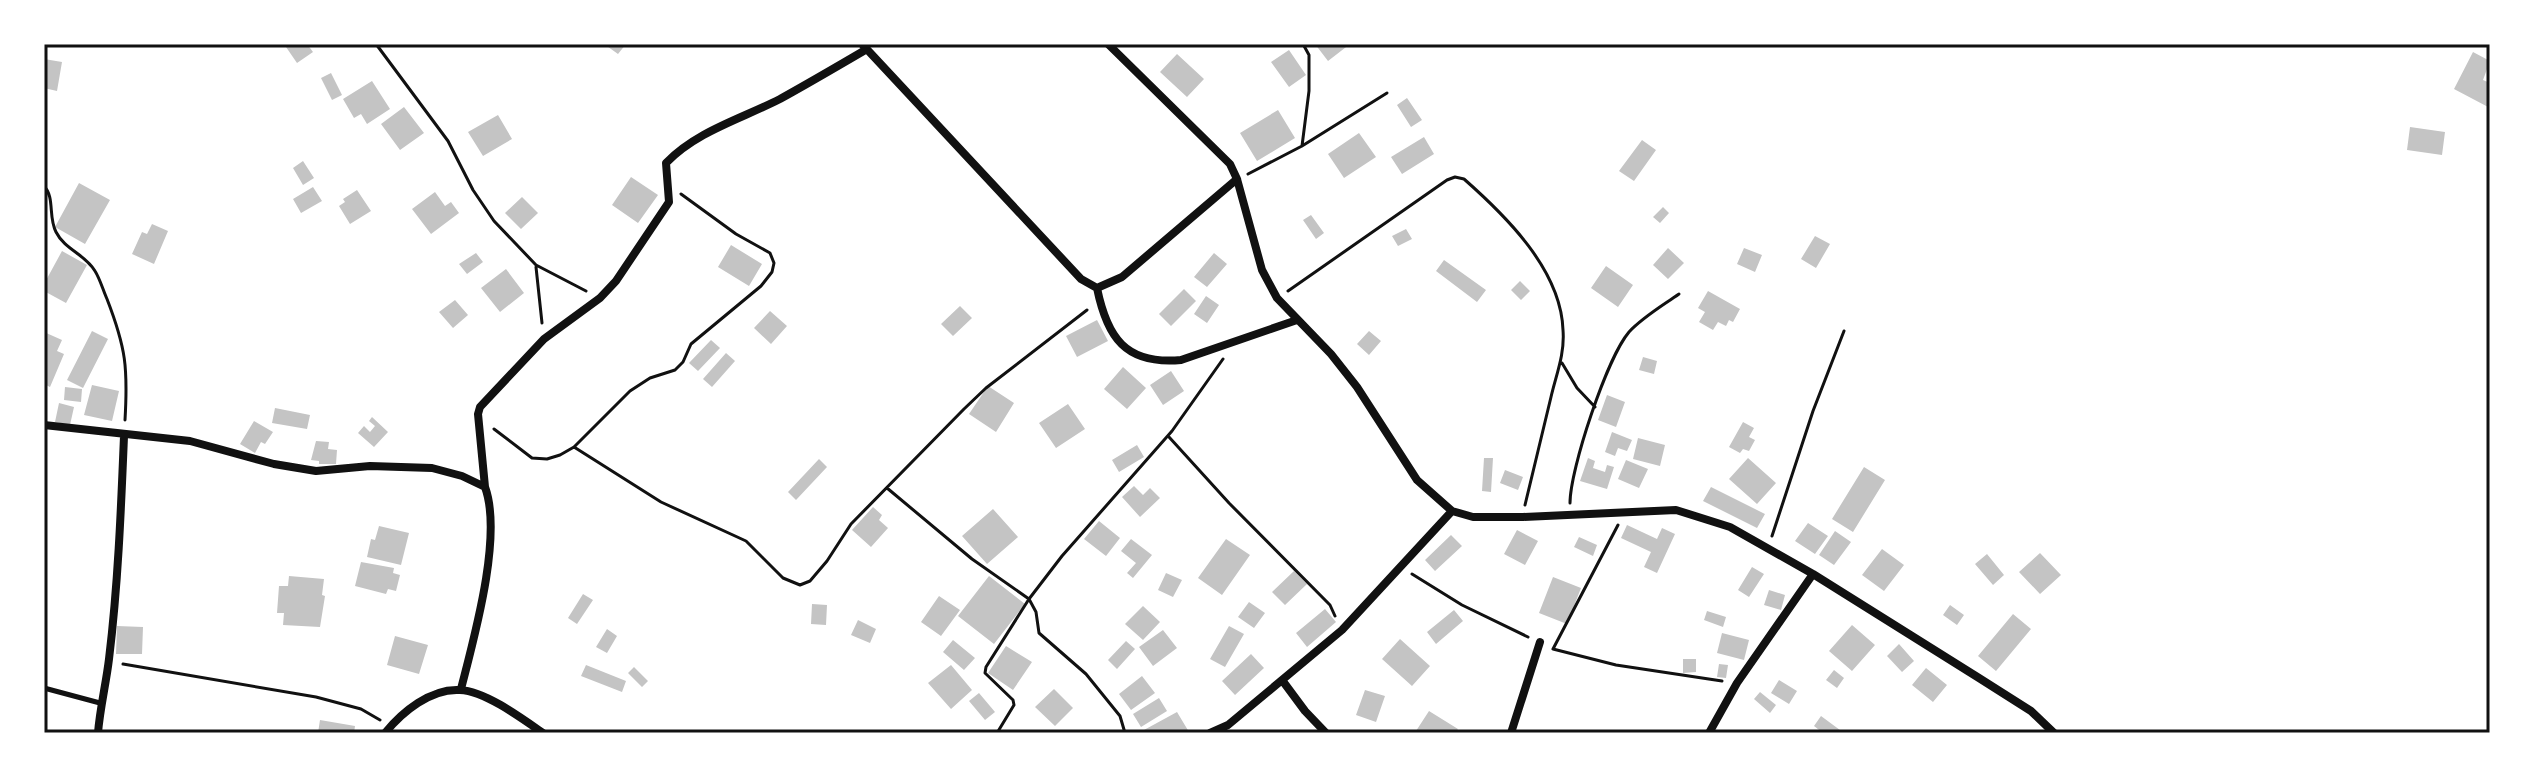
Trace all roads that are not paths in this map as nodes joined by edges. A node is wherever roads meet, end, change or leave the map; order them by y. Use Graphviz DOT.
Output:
graph roads {
  1 [pos="1108,44"];
  2 [pos="864,47"];
  3 [pos="1237,179"];
  4 [pos="1097,288"];
  5 [pos="1297,320"];
  6 [pos="44,425"];
  7 [pos="124,436"];
  8 [pos="485,487"];
  9 [pos="1452,511"];
  10 [pos="1813,574"];
  11 [pos="1540,642"];
  12 [pos="1282,680"];
  13 [pos="44,688"];
  14 [pos="461,689"];
  15 [pos="100,703"];
  16 [pos="387,731"];
  17 [pos="98,733"];
  18 [pos="543,733"];
  19 [pos="1210,733"];
  20 [pos="1326,733"];
  21 [pos="1511,733"];
  22 [pos="1709,733"];
  23 [pos="2054,733"];
  1 -- 3 [label="street"];
  2 -- 4 [label="street"];
  2 -- 8 [label="street"];
  3 -- 4 [label="street"];
  3 -- 5 [label="street"];
  4 -- 5 [label="street"];
  5 -- 9 [label="street"];
  6 -- 7 [label="street"];
  7 -- 8 [label="street"];
  7 -- 15 [label="street"];
  8 -- 14 [label="street"];
  9 -- 10 [label="street"];
  9 -- 12 [label="street"];
  10 -- 22 [label="street"];
  10 -- 23 [label="street"];
  11 -- 21 [label="street"];
  12 -- 19 [label="street"];
  12 -- 20 [label="street"];
  13 -- 15 [label="lane"];
  14 -- 16 [label="street"];
  14 -- 18 [label="street"];
  15 -- 17 [label="street"];
}
